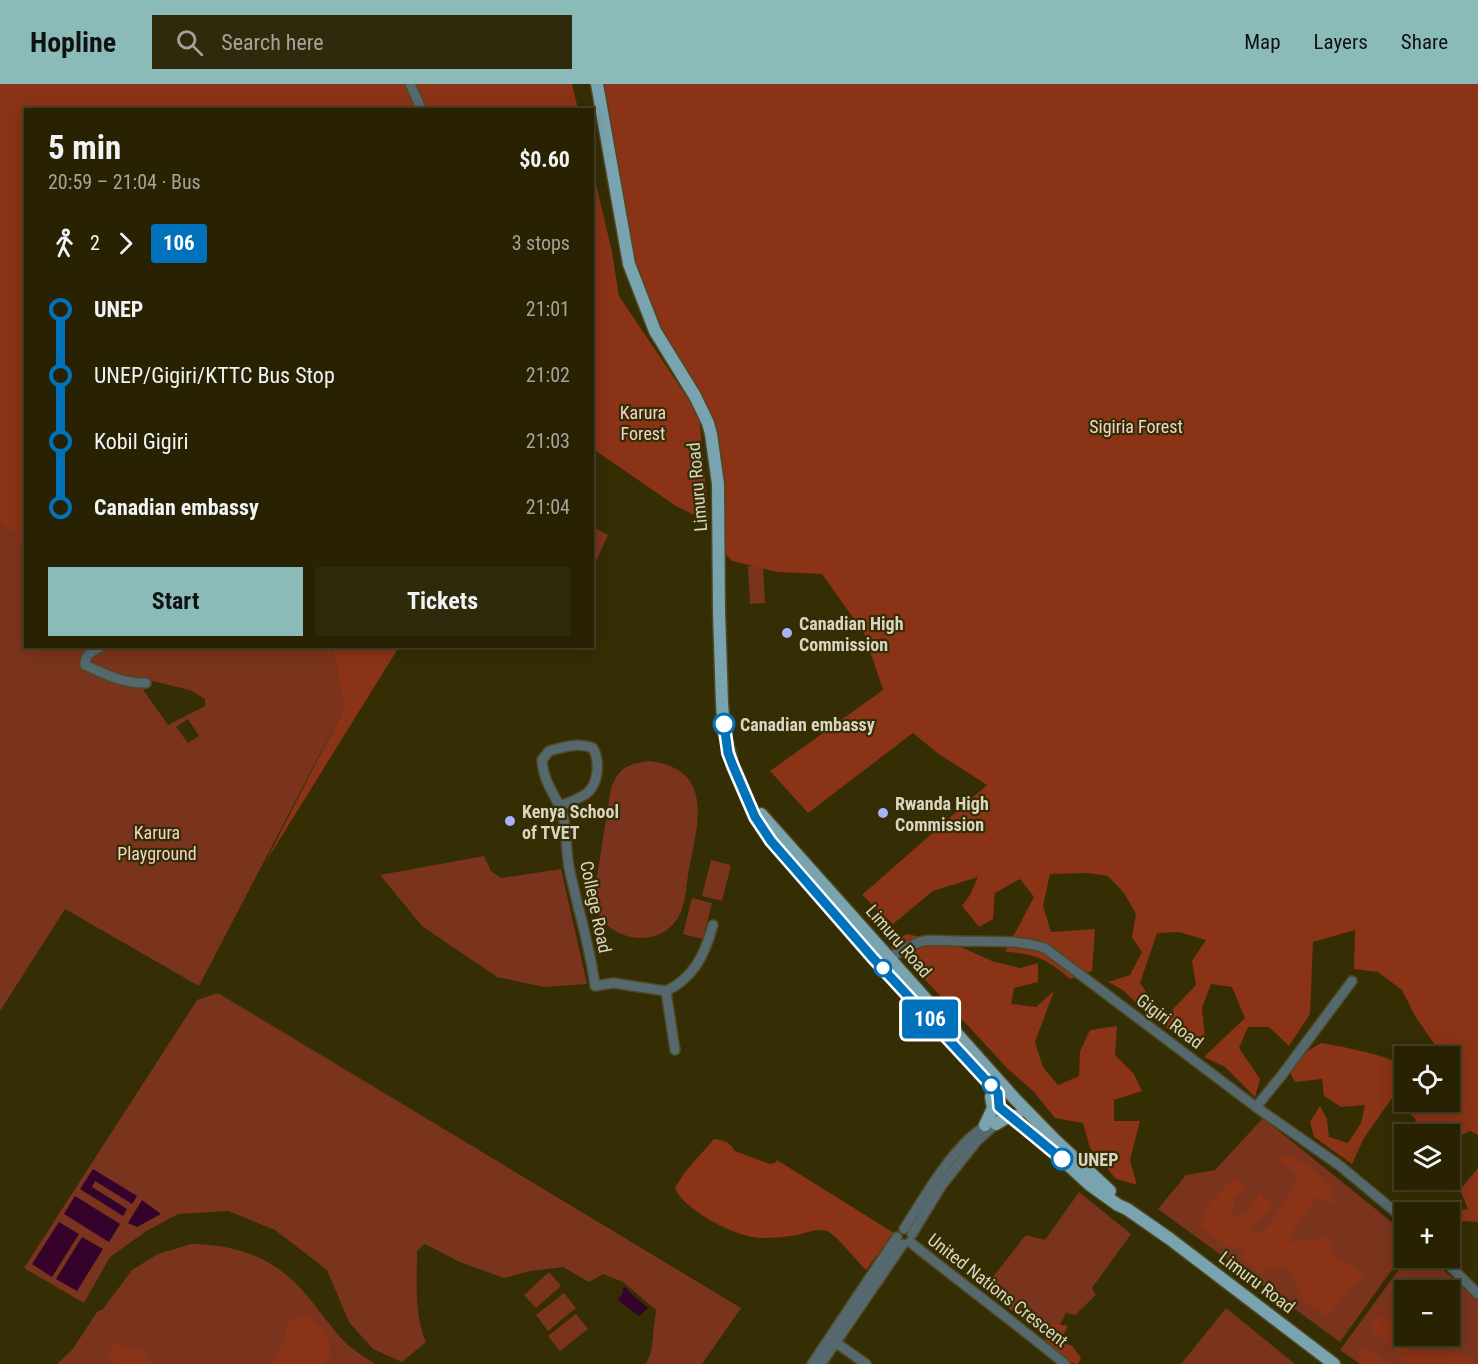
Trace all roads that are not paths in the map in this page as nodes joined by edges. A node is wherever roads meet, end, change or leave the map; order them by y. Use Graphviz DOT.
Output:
graph roads {
  1 [pos="410,84"];
  2 [pos="597,84"];
  3 [pos="421,108"];
  4 [pos="98,648"];
  5 [pos="146,683"];
  6 [pos="747,797"];
  7 [pos="559,806"];
  8 [pos="713,926"];
  9 [pos="873,958"];
  10 [pos="888,958"];
  11 [pos="887,972"];
  12 [pos="1352,981"];
  13 [pos="907,986"];
  14 [pos="666,991"];
  15 [pos="956,1047"];
  16 [pos="675,1050"];
  17 [pos="1004,1100"];
  18 [pos="1022,1106"];
  19 [pos="1256,1107"];
  20 [pos="1012,1117"];
  21 [pos="990,1125"];
  22 [pos="1127,1209"];
  23 [pos="1394,1211"];
  24 [pos="905,1237"];
  25 [pos="1452,1268"];
  26 [pos="1478,1294"];
  27 [pos="836,1342"];
  28 [pos="812,1364"];
  29 [pos="821,1364"];
  30 [pos="866,1364"];
  31 [pos="1065,1364"];
  32 [pos="1334,1364"];
  1 -- 3 [label="street"];
  2 -- 6 [label="main road, Limuru Road"];
  4 -- 5 [label="street"];
  6 -- 9 [label="main road, Limuru Road"];
  6 -- 10 [label="main road, Limuru Road"];
  7 -- 7 [label="street, College Road"];
  7 -- 14 [label="street, College Road"];
  8 -- 14 [label="street"];
  9 -- 10 [label="street"];
  9 -- 11 [label="main road, Limuru Road"];
  10 -- 11 [label="street"];
  10 -- 13 [label="main road, Limuru Road"];
  10 -- 19 [label="street, Gigiri Road"];
  11 -- 13 [label="main road, Limuru Road"];
  12 -- 19 [label="street"];
  13 -- 15 [label="main road, Limuru Road"];
  13 -- 17 [label="main road, Limuru Road"];
  14 -- 16 [label="street"];
  15 -- 17 [label="main road, Limuru Road"];
  15 -- 21 [label="main road"];
  17 -- 18 [label="main road, Limuru Road"];
  17 -- 20 [label="main road, Limuru Road"];
  17 -- 21 [label="street"];
  18 -- 20 [label="main road"];
  18 -- 22 [label="main road, Limuru Road"];
  19 -- 23 [label="street, Gigiri Road"];
  20 -- 21 [label="main road"];
  20 -- 22 [label="main road, Limuru Road"];
  21 -- 24 [label="street"];
  22 -- 32 [label="main road, Limuru Road"];
  24 -- 27 [label="street"];
  24 -- 28 [label="street"];
  24 -- 31 [label="street, United Nations Crescent"];
  25 -- 26 [label="street"];
  27 -- 29 [label="street"];
  27 -- 30 [label="street"];
}
